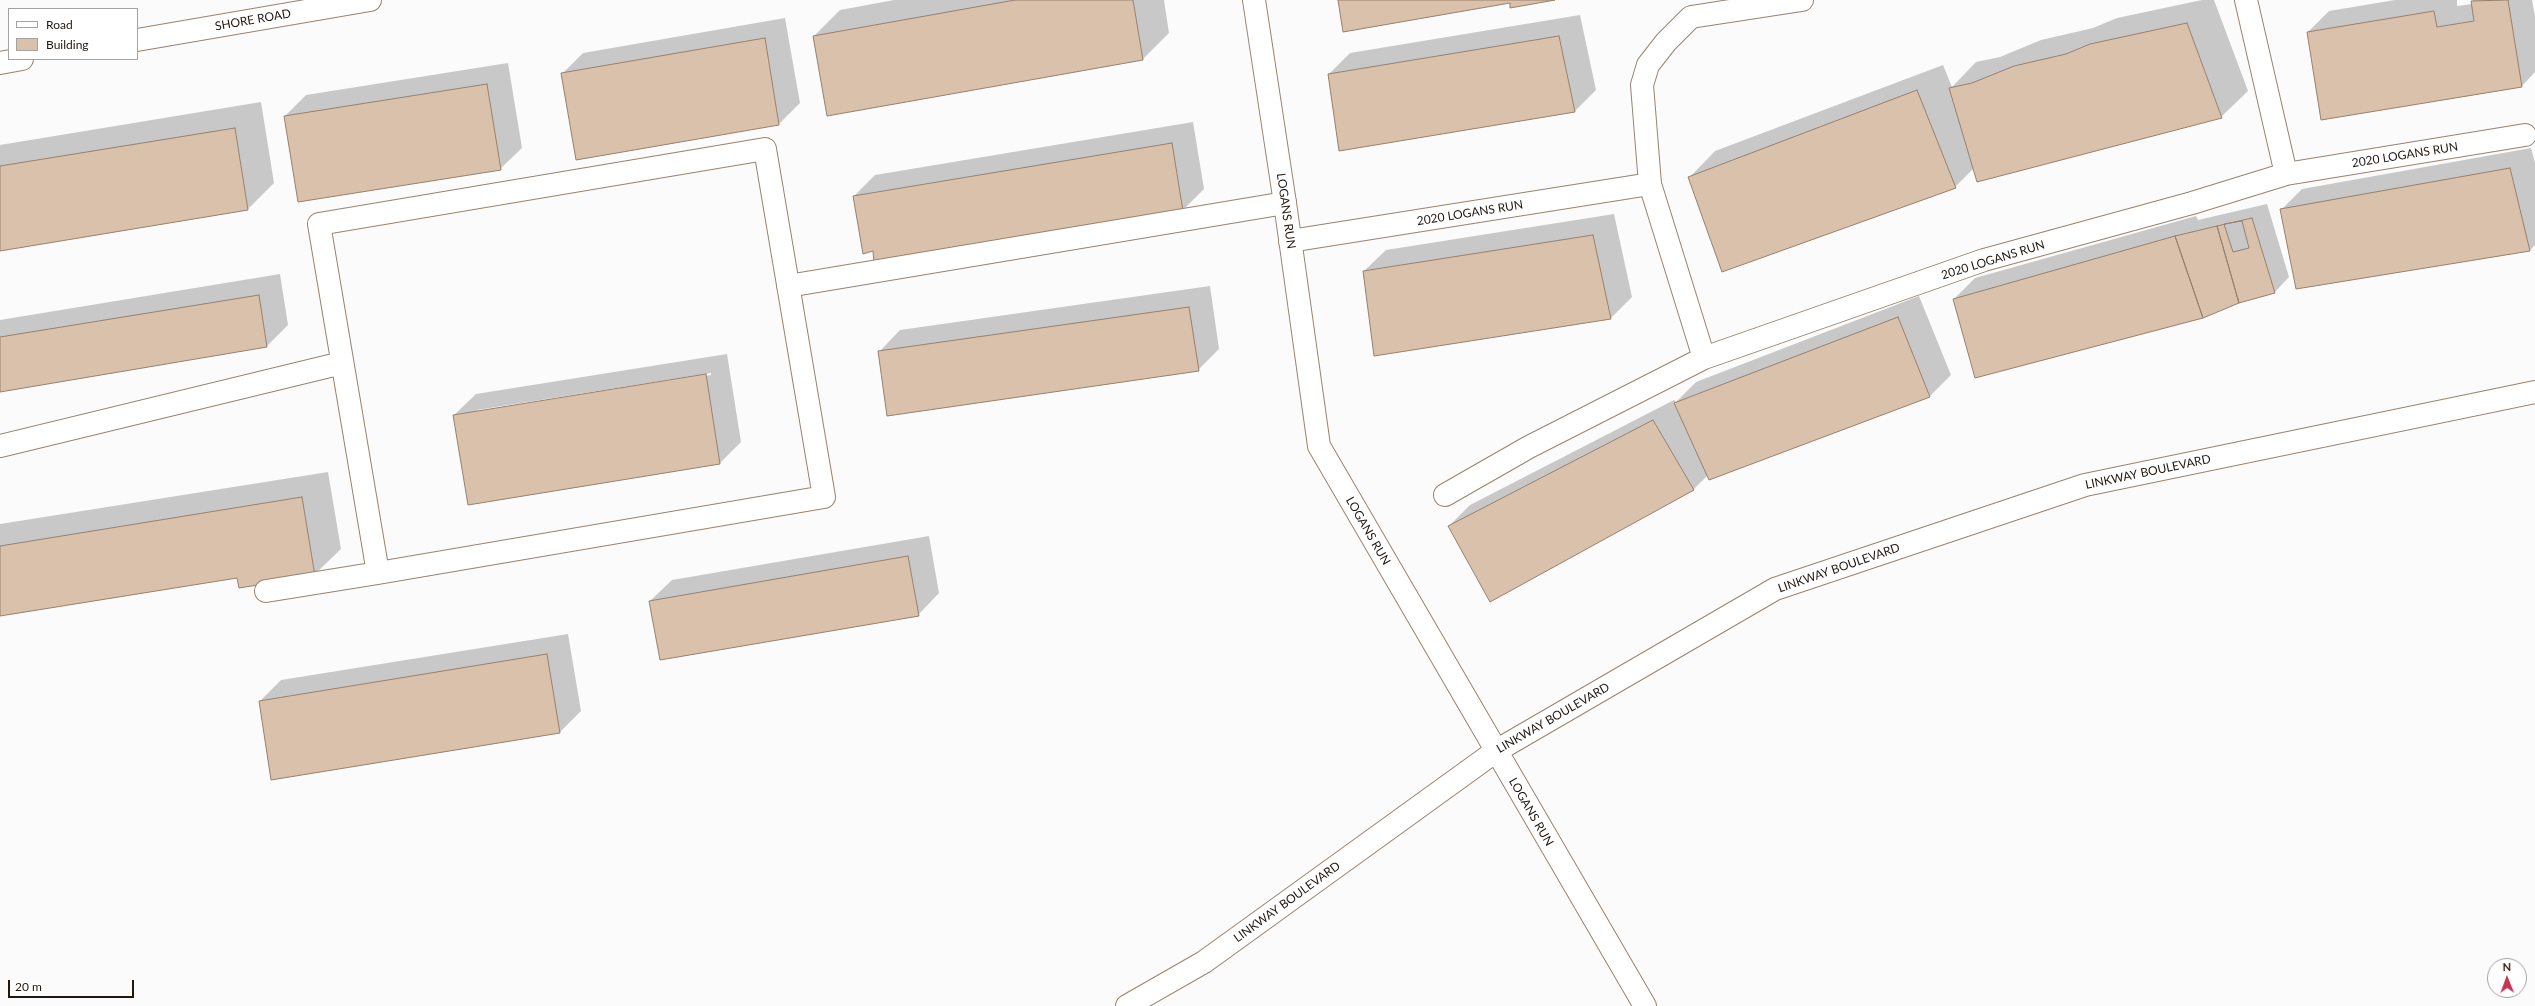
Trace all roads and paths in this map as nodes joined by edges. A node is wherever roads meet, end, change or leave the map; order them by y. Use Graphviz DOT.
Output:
graph roads {
  1 [pos="370,0"];
  2 [pos="1254,0"];
  3 [pos="1802,0"];
  4 [pos="2246,0"];
  5 [pos="138,40"];
  6 [pos="16,60"];
  7 [pos="0,63"];
  8 [pos="2524,135"];
  9 [pos="2286,174"];
  10 [pos="1650,184"];
  11 [pos="1285,203"];
  12 [pos="1290,241"];
  13 [pos="788,286"];
  14 [pos="1704,358"];
  15 [pos="342,363"];
  16 [pos="2535,392"];
  17 [pos="0,446"];
  18 [pos="1445,495"];
  19 [pos="378,573"];
  20 [pos="266,591"];
  21 [pos="1496,751"];
  22 [pos="1127,1006"];
  23 [pos="1645,1006"];
  1 -- 5 [label="street, SHORE ROAD"];
  2 -- 11 [label="street, LOGANS RUN"];
  3 -- 10 [label="street"];
  4 -- 9 [label="street"];
  6 -- 7 [label="street"];
  8 -- 9 [label="street, 2020 LOGANS RUN"];
  9 -- 14 [label="street, 2020 LOGANS RUN"];
  10 -- 12 [label="street, 2020 LOGANS RUN"];
  10 -- 14 [label="street"];
  11 -- 12 [label="street, LOGANS RUN"];
  11 -- 13 [label="street"];
  12 -- 21 [label="street, LOGANS RUN"];
  13 -- 15 [label="street"];
  13 -- 19 [label="street"];
  14 -- 18 [label="street, 2020 LOGANS RUN"];
  15 -- 17 [label="street"];
  15 -- 19 [label="street"];
  16 -- 21 [label="street, LINKWAY BOULEVARD"];
  19 -- 20 [label="street"];
  21 -- 22 [label="street, LINKWAY BOULEVARD"];
  21 -- 23 [label="street, LOGANS RUN"];
}
